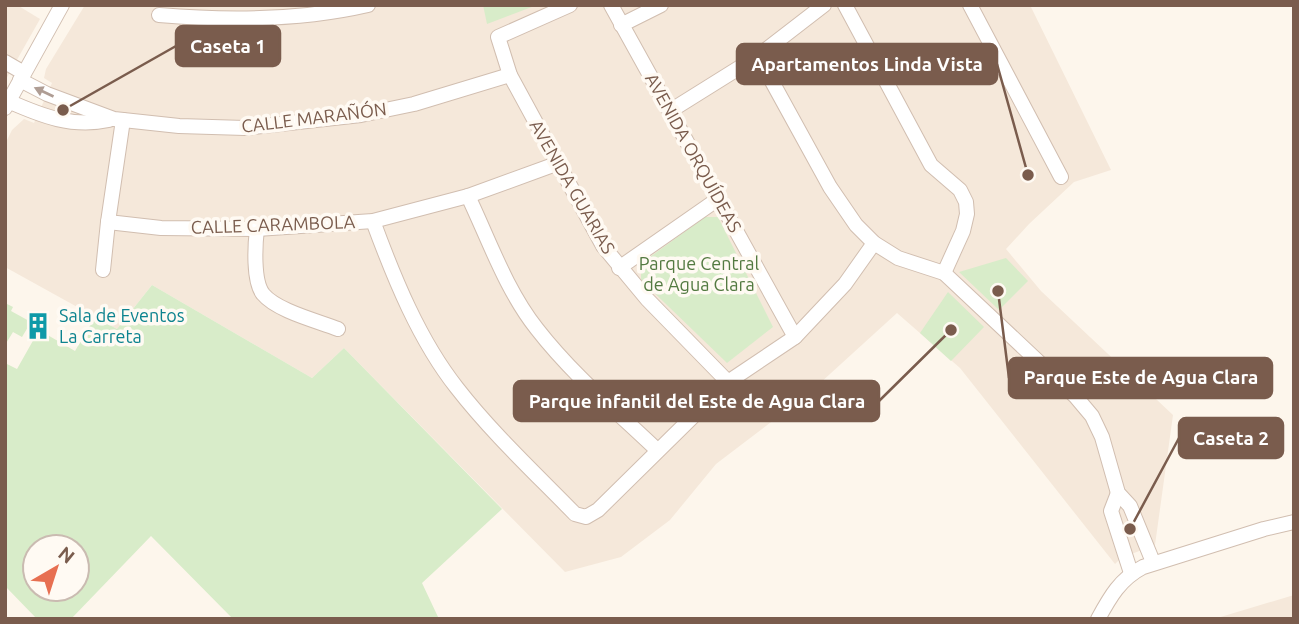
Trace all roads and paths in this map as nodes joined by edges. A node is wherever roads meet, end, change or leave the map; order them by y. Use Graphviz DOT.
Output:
graph roads {
  1 [pos="62,5"];
  2 [pos="368,5"];
  3 [pos="570,5"];
  4 [pos="611,5"];
  5 [pos="661,5"];
  6 [pos="824,5"];
  7 [pos="845,5"];
  8 [pos="970,5"];
  9 [pos="302,10"];
  10 [pos="159,15"];
  11 [pos="621,25"];
  12 [pos="758,56"];
  13 [pos="5,62"];
  14 [pos="510,75"];
  15 [pos="13,91"];
  16 [pos="670,111"];
  17 [pos="119,119"];
  18 [pos="556,164"];
  19 [pos="1061,177"];
  20 [pos="468,196"];
  21 [pos="718,199"];
  22 [pos="373,221"];
  23 [pos="107,222"];
  24 [pos="257,229"];
  25 [pos="874,243"];
  26 [pos="620,268"];
  27 [pos="103,270"];
  28 [pos="944,272"];
  29 [pos="338,329"];
  30 [pos="795,337"];
  31 [pos="728,382"];
  32 [pos="657,450"];
  33 [pos="1118,493"];
  34 [pos="1294,522"];
  35 [pos="1153,562"];
  36 [pos="1131,573"];
  37 [pos="1098,619"];
  1 -- 15 [label="street"];
  2 -- 9 [label="street"];
  3 -- 14 [label="street, AVENIDA GUARIAS"];
  4 -- 11 [label="street, AVENIDA ORQUÍDEAS"];
  5 -- 11 [label="street"];
  6 -- 12 [label="street"];
  7 -- 28 [label="street"];
  8 -- 19 [label="street"];
  9 -- 10 [label="street"];
  11 -- 16 [label="street, AVENIDA ORQUÍDEAS"];
  12 -- 16 [label="street"];
  12 -- 25 [label="street"];
  13 -- 15 [label="street"];
  14 -- 17 [label="street, CALLE MARAÑÓN"];
  14 -- 18 [label="street, AVENIDA GUARIAS"];
  17 -- 15 [label="street, CALLE MARAÑÓN, one-way"];
  15 -- 17 [label="street, CALLE MARAÑÓN"];
  16 -- 21 [label="street, AVENIDA ORQUÍDEAS"];
  17 -- 23 [label="street"];
  18 -- 20 [label="street, CALLE CARAMBOLA"];
  18 -- 26 [label="street, AVENIDA GUARIAS"];
  20 -- 22 [label="street, CALLE CARAMBOLA"];
  20 -- 32 [label="street"];
  21 -- 26 [label="street"];
  21 -- 30 [label="street, AVENIDA ORQUÍDEAS"];
  22 -- 24 [label="street, CALLE CARAMBOLA"];
  22 -- 32 [label="street"];
  23 -- 24 [label="street, CALLE CARAMBOLA"];
  23 -- 27 [label="street"];
  24 -- 29 [label="street"];
  25 -- 28 [label="street"];
  25 -- 30 [label="street"];
  26 -- 31 [label="street, AVENIDA GUARIAS"];
  28 -- 33 [label="street"];
  30 -- 31 [label="street"];
  31 -- 32 [label="street"];
  33 -- 35 [label="street"];
  33 -- 36 [label="street"];
  34 -- 35 [label="street"];
  35 -- 36 [label="street"];
  36 -- 37 [label="street"];
}
